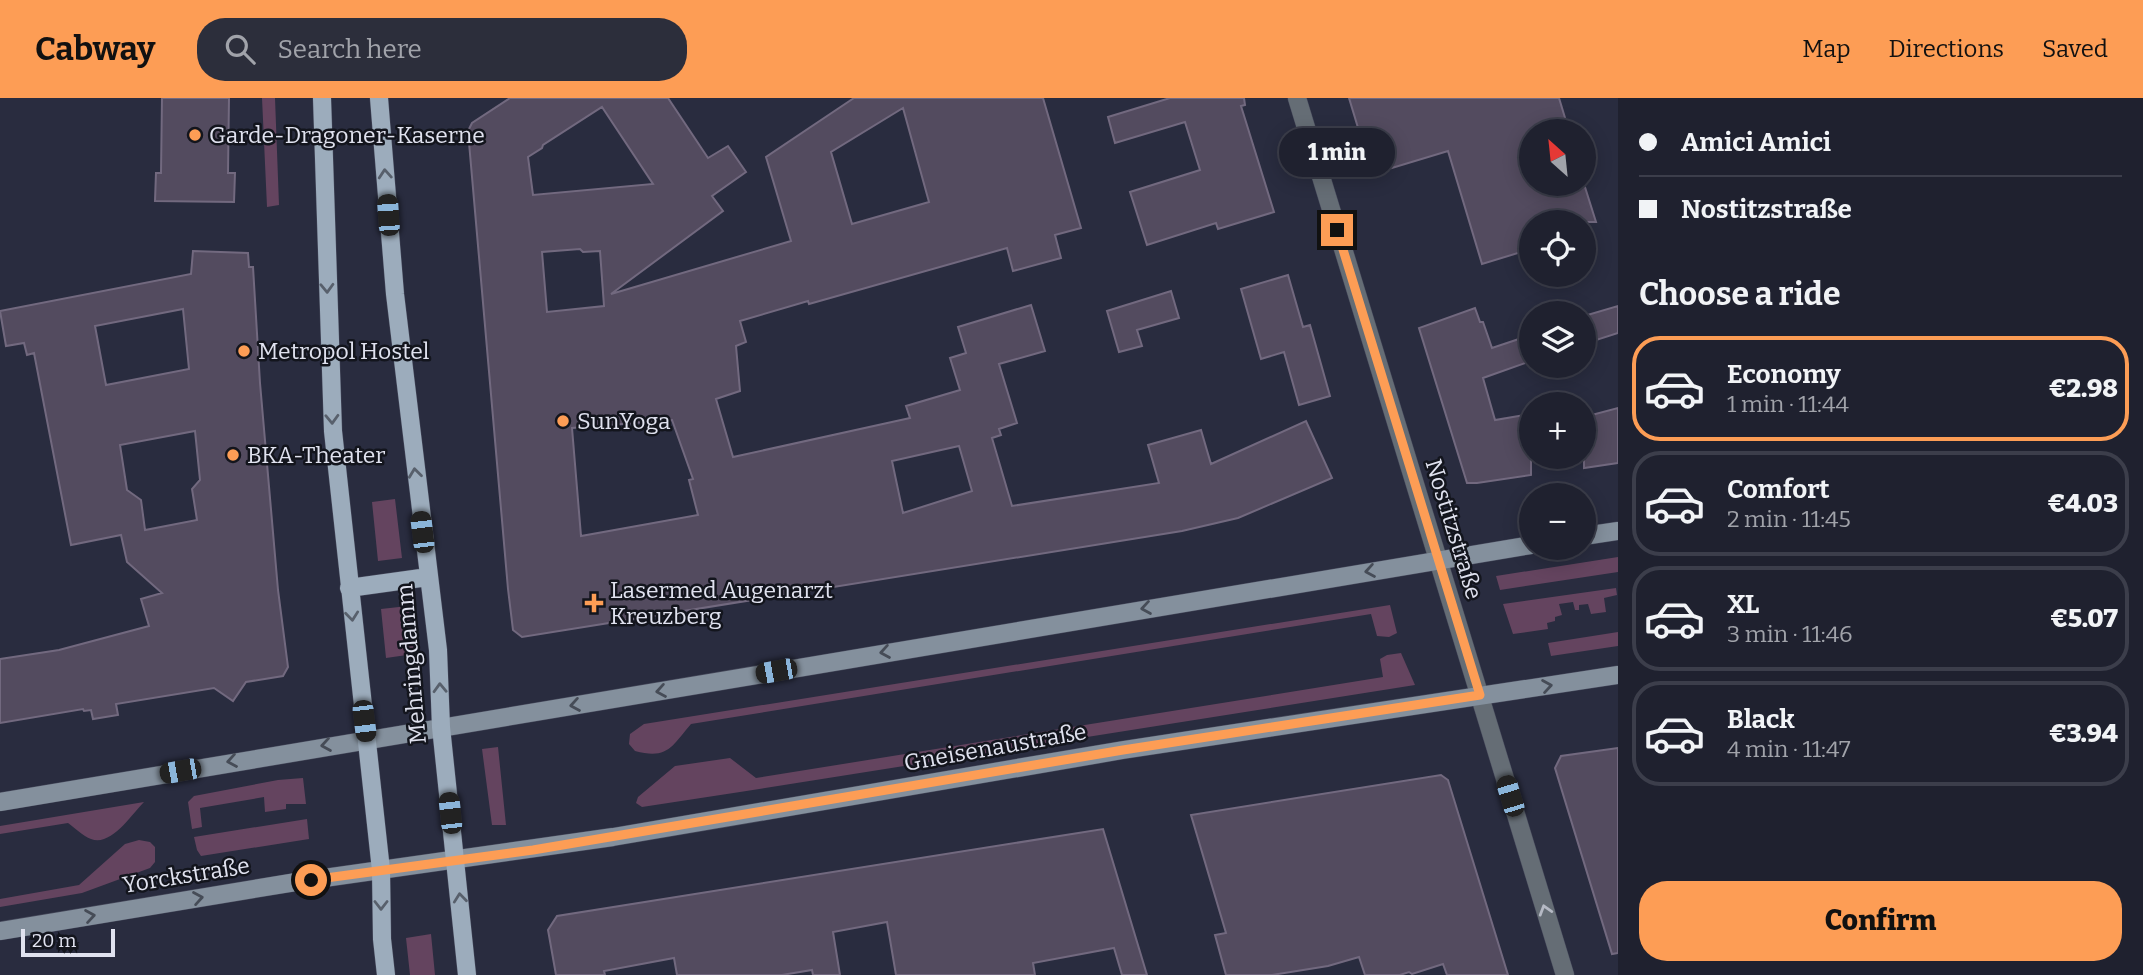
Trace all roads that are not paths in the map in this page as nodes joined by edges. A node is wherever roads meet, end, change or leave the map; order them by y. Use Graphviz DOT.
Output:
graph roads {
  1 [pos="322,98"];
  2 [pos="379,98"];
  3 [pos="1297,98"];
  4 [pos="1618,531"];
  5 [pos="1596,534"];
  6 [pos="1519,547"];
  7 [pos="1438,560"];
  8 [pos="428,577"];
  9 [pos="349,588"];
  10 [pos="1618,675"];
  11 [pos="1480,695"];
  12 [pos="441,727"];
  13 [pos="366,739"];
  14 [pos="0,802"];
  15 [pos="456,860"];
  16 [pos="381,870"];
  17 [pos="0,931"];
  18 [pos="386,975"];
  19 [pos="467,975"];
  20 [pos="1565,975"];
  1 -- 9 [label="main road, one-way"];
  8 -- 2 [label="main road, Mehringdamm, one-way"];
  3 -- 7 [label="street, Nostitzstraße"];
  4 -- 5 [label="main road"];
  6 -- 7 [label="main road"];
  7 -- 11 [label="street, Nostitzstraße"];
  7 -- 12 [label="main road, one-way"];
  8 -- 9 [label="main road"];
  12 -- 8 [label="main road, Mehringdamm, one-way"];
  9 -- 13 [label="main road, one-way"];
  11 -- 10 [label="main road, Gneisenaustraße, one-way"];
  11 -- 15 [label="main road, Gneisenaustraße"];
  20 -- 11 [label="street, Nostitzstraße, one-way"];
  12 -- 13 [label="main road"];
  12 -- 15 [label="main road, Mehringdamm"];
  13 -- 14 [label="main road, one-way"];
  13 -- 16 [label="main road"];
  15 -- 16 [label="main road, Gneisenaustraße"];
  19 -- 15 [label="main road, Mehringdamm, one-way"];
  17 -- 16 [label="main road, Yorckstraße, one-way"];
  16 -- 18 [label="main road, one-way"];
}
